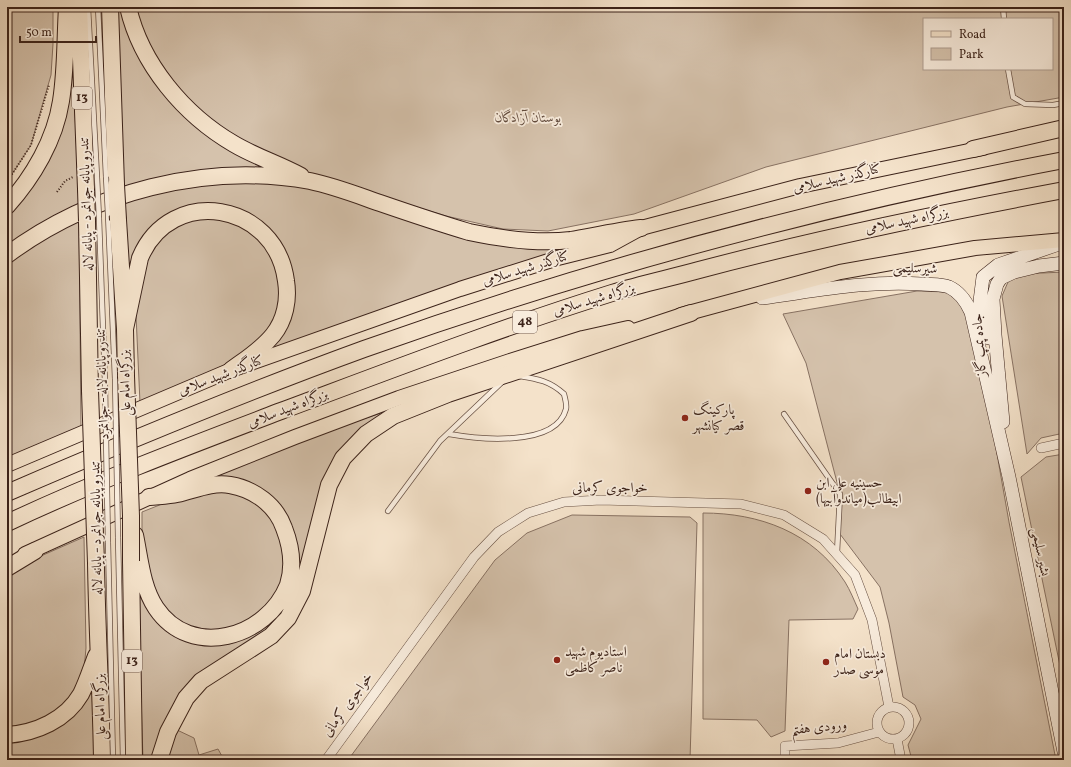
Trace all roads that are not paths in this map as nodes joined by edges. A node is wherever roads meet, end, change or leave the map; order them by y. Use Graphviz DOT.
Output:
graph roads {
  1 [pos="67,7"];
  2 [pos="79,7"];
  3 [pos="88,7"];
  4 [pos="98,7"];
  5 [pos="110,7"];
  6 [pos="128,7"];
  7 [pos="1003,7"];
  8 [pos="1004,18"];
  9 [pos="1008,70"];
  10 [pos="1064,103"];
  11 [pos="1064,128"];
  12 [pos="1064,135"];
  13 [pos="972,149"];
  14 [pos="1064,160"];
  15 [pos="111,181"];
  16 [pos="311,181"];
  17 [pos="1064,190"];
  18 [pos="7,206"];
  19 [pos="113,217"];
  20 [pos="93,220"];
  21 [pos="641,228"];
  22 [pos="1064,241"];
  23 [pos="7,255"];
  24 [pos="1064,263"];
  25 [pos="726,303"];
  26 [pos="691,313"];
  27 [pos="125,329"];
  28 [pos="230,370"];
  29 [pos="510,375"];
  30 [pos="998,375"];
  31 [pos="120,378"];
  32 [pos="784,414"];
  33 [pos="449,434"];
  34 [pos="1003,440"];
  35 [pos="1064,444"];
  36 [pos="1041,448"];
  37 [pos="7,465"];
  38 [pos="1009,477"];
  39 [pos="7,493"];
  40 [pos="150,497"];
  41 [pos="388,511"];
  42 [pos="131,516"];
  43 [pos="7,523"];
  44 [pos="35,551"];
  45 [pos="837,555"];
  46 [pos="7,559"];
  47 [pos="7,568"];
  48 [pos="98,651"];
  49 [pos="889,707"];
  50 [pos="879,732"];
  51 [pos="7,735"];
  52 [pos="897,739"];
  53 [pos="1064,752"];
  54 [pos="102,760"];
  55 [pos="113,760"];
  56 [pos="123,760"];
  57 [pos="134,760"];
  58 [pos="159,760"];
  59 [pos="326,760"];
  60 [pos="785,760"];
  61 [pos="901,760"];
  1 -- 18 [label="highway"];
  2 -- 20 [label="highway, بزرگراه امام علی / 13, bridge"];
  3 -- 20 [label="lane, تندرو پایانه جوانمرد - پایانه لاله, bridge"];
  4 -- 15 [label="lane"];
  5 -- 15 [label="highway, بزرگراه امام علی / 13"];
  6 -- 16 [label="highway"];
  7 -- 8 [label="lane"];
  9 -- 10 [label="lane"];
  11 -- 13 [label="highway"];
  12 -- 13 [label="main road, کنارگذر شهید سلامی"];
  13 -- 21 [label="main road, کنارگذر شهید سلامی"];
  14 -- 39 [label="highway, بزرگراه شهید سلامی / 48"];
  15 -- 19 [label="highway, بزرگراه امام علی / 13, bridge"];
  16 -- 21 [label="highway"];
  16 -- 23 [label="highway"];
  17 -- 43 [label="highway, بزرگراه شهید سلامی / 48"];
  19 -- 27 [label="highway, بزرگراه امام علی / 13"];
  19 -- 31 [label="lane, تندرو پایانه لاله - جوانمرد"];
  20 -- 48 [label="highway, بزرگراه امام علی / 13, bridge"];
  20 -- 55 [label="lane, تندرو پایانه جوانمرد - پایانه لاله, bridge"];
  21 -- 28 [label="main road, کنارگذر شهید سلامی"];
  22 -- 25 [label="main road"];
  22 -- 30 [label="main road"];
  24 -- 30 [label="main road, جاده پمپ گاز"];
  25 -- 26 [label="main road"];
  25 -- 34 [label="main road, شیرسلیمی"];
  26 -- 29 [label="highway"];
  26 -- 40 [label="main road"];
  27 -- 28 [label="highway"];
  27 -- 31 [label="highway, بزرگراه امام علی / 13"];
  28 -- 37 [label="main road, کنارگذر شهید سلامی"];
  29 -- 33 [label="lane"];
  29 -- 33 [label="lane"];
  29 -- 58 [label="highway"];
  30 -- 34 [label="main road, جاده پمپ گاز"];
  31 -- 42 [label="highway, بزرگراه امام علی / 13, bridge"];
  31 -- 56 [label="lane, تندرو پایانه لاله - جوانمرد, bridge"];
  32 -- 45 [label="lane"];
  33 -- 41 [label="lane"];
  34 -- 38 [label="main road, شیرسلیمی"];
  35 -- 36 [label="street"];
  38 -- 53 [label="main road, بشیر سلیمی"];
  40 -- 42 [label="highway"];
  40 -- 44 [label="main road"];
  42 -- 57 [label="highway, بزرگراه امام علی / 13, bridge"];
  44 -- 46 [label="main road"];
  44 -- 47 [label="highway"];
  45 -- 49 [label="street, خواجوی کرمانی"];
  45 -- 59 [label="street, خواجوی کرمانی"];
  48 -- 51 [label="highway"];
  48 -- 54 [label="highway, بزرگراه امام علی / 13"];
  49 -- 50 [label="street"];
  49 -- 52 [label="street"];
  50 -- 52 [label="street"];
  50 -- 60 [label="street, ورودی هفتم"];
  52 -- 61 [label="street"];
}
